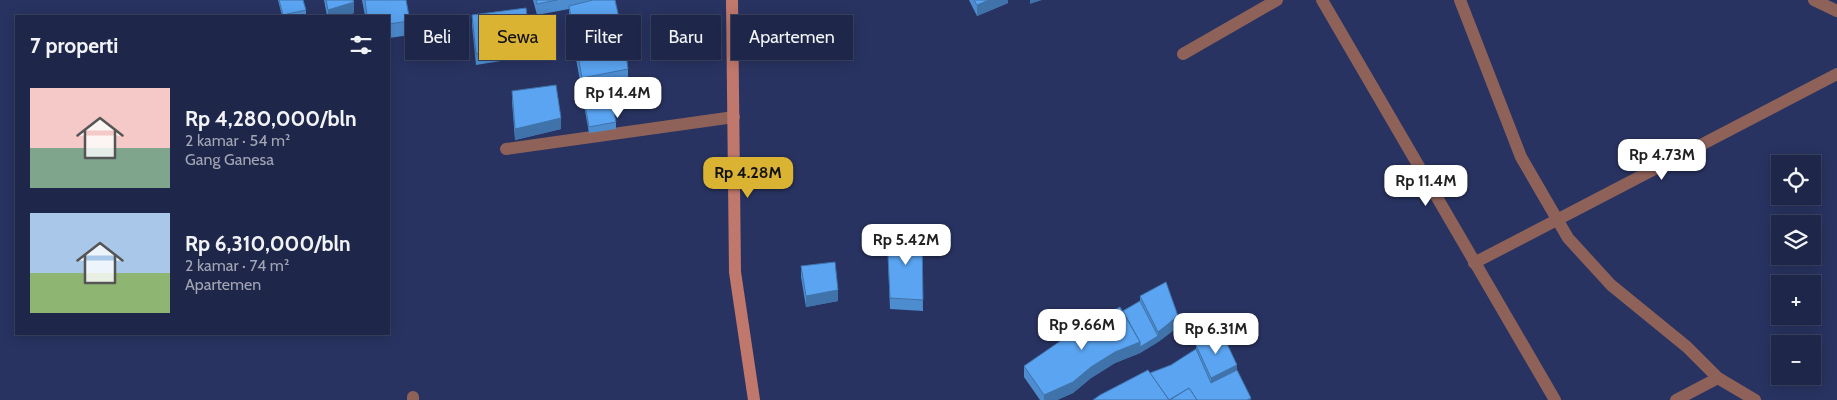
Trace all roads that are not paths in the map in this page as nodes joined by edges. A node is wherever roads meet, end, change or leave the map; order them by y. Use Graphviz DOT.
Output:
graph roads {
  1 [pos="732,0"];
  2 [pos="1277,0"];
  3 [pos="1322,0"];
  4 [pos="1460,0"];
  5 [pos="1814,0"];
  6 [pos="1837,11"];
  7 [pos="1183,54"];
  8 [pos="1837,74"];
  9 [pos="734,117"];
  10 [pos="506,149"];
  11 [pos="1558,220"];
  12 [pos="1474,263"];
  13 [pos="1718,378"];
  14 [pos="754,400"];
  15 [pos="1555,400"];
  16 [pos="1676,400"];
  17 [pos="1755,400"];
  1 -- 9 [label="street"];
  2 -- 7 [label="street"];
  3 -- 12 [label="street"];
  4 -- 11 [label="street"];
  5 -- 6 [label="street"];
  8 -- 11 [label="street"];
  9 -- 10 [label="street"];
  9 -- 14 [label="street"];
  11 -- 12 [label="street"];
  11 -- 13 [label="street"];
  12 -- 15 [label="street"];
  13 -- 16 [label="street"];
  13 -- 17 [label="street"];
}
